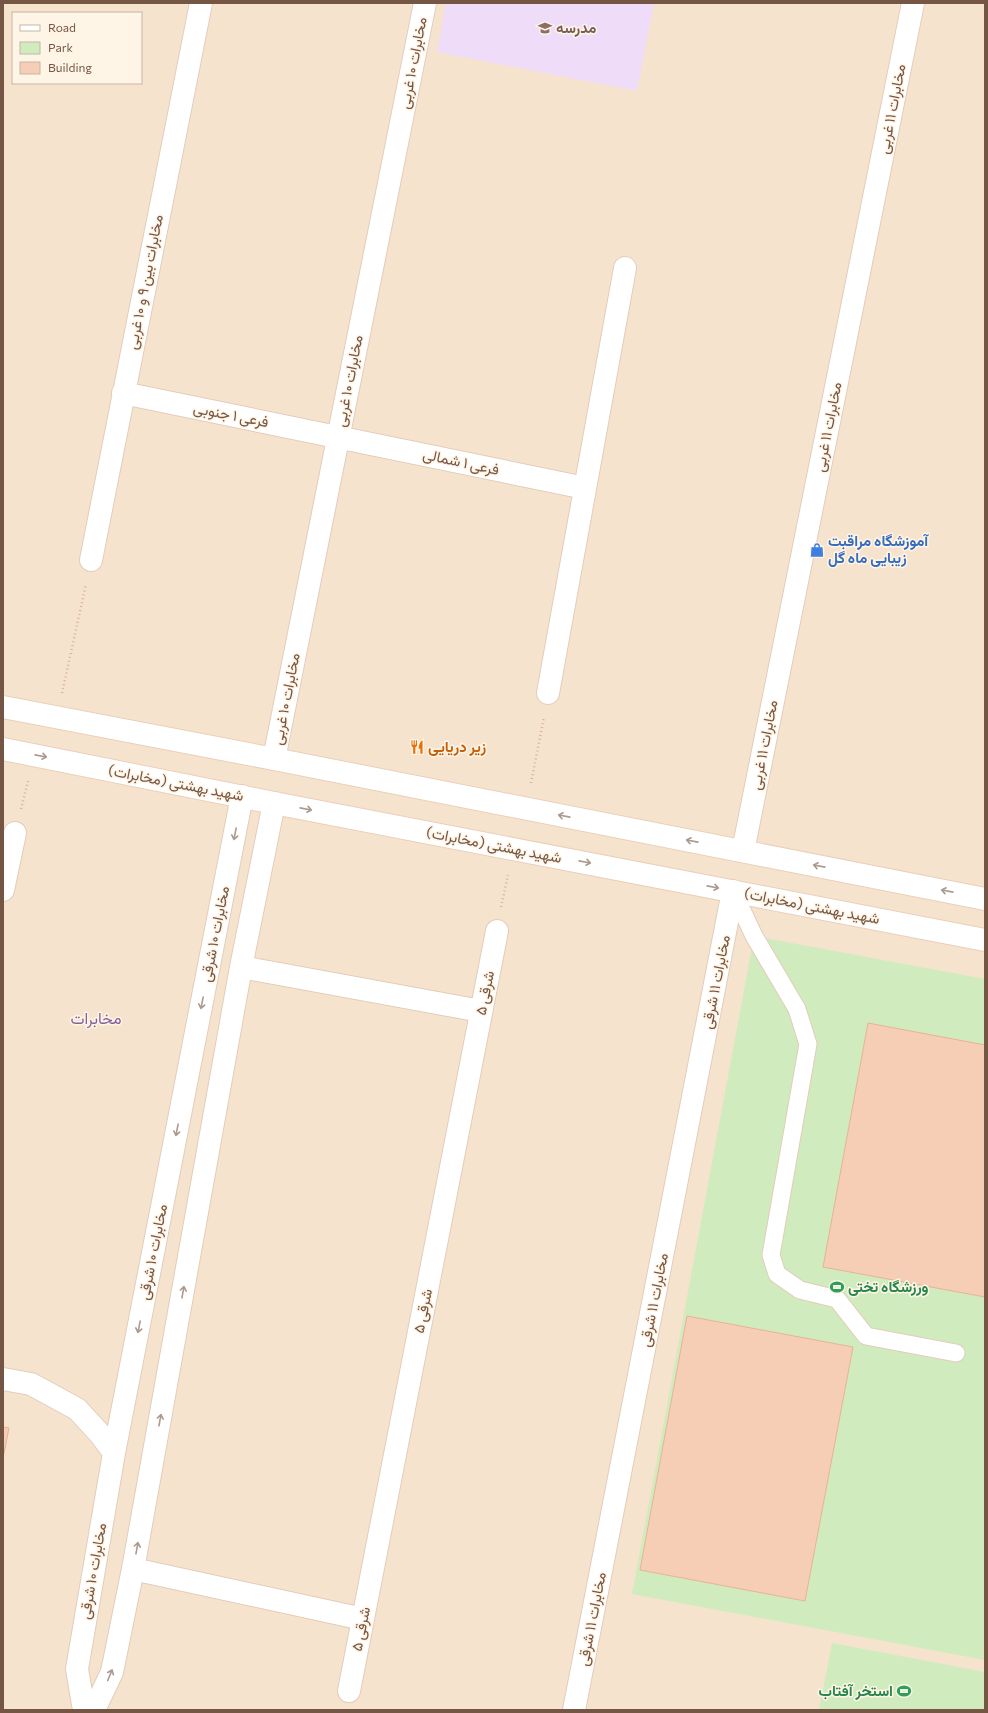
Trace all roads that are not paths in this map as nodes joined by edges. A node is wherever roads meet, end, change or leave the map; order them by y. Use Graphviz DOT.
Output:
graph roads {
  1 [pos="201,3"];
  2 [pos="425,3"];
  3 [pos="913,3"];
  4 [pos="625,268"];
  5 [pos="123,394"];
  6 [pos="338,437"];
  7 [pos="585,488"];
  8 [pos="91,560"];
  9 [pos="548,693"];
  10 [pos="3,707"];
  11 [pos="3,749"];
  12 [pos="274,759"];
  13 [pos="242,796"];
  14 [pos="274,803"];
  15 [pos="15,833"];
  16 [pos="743,851"];
  17 [pos="3,890"];
  18 [pos="733,891"];
  19 [pos="985,899"];
  20 [pos="497,931"];
  21 [pos="984,937"];
  22 [pos="241,967"];
  23 [pos="481,1011"];
  24 [pos="956,1353"];
  25 [pos="3,1379"];
  26 [pos="114,1453"];
  27 [pos="133,1569"];
  28 [pos="363,1619"];
  29 [pos="349,1691"];
  30 [pos="84,1710"];
  31 [pos="94,1710"];
  32 [pos="574,1710"];
  1 -- 5 [label="street, مخابرات بین ۹ و ۱۰ غربی"];
  2 -- 6 [label="street, مخابرات ۱۰ غربی"];
  3 -- 16 [label="street, مخابرات ۱۱ غربی"];
  4 -- 7 [label="street"];
  5 -- 6 [label="street, فرعی ۱ جنوبی"];
  5 -- 8 [label="street, مخابرات بین ۹ و ۱۰ غربی"];
  6 -- 7 [label="street, فرعی ۱ شمالی"];
  6 -- 12 [label="street, مخابرات ۱۰ غربی"];
  7 -- 9 [label="street"];
  10 -- 12 [label="street"];
  11 -- 13 [label="street, شهید بهشتی (مخابرات), one-way"];
  16 -- 12 [label="street, one-way"];
  13 -- 14 [label="street, شهید بهشتی (مخابرات)"];
  13 -- 26 [label="street, مخابرات ۱۰ شرقی, one-way"];
  14 -- 18 [label="street, شهید بهشتی (مخابرات), one-way"];
  14 -- 22 [label="street"];
  15 -- 17 [label="street"];
  19 -- 16 [label="street, one-way"];
  18 -- 21 [label="street, شهید بهشتی (مخابرات)"];
  18 -- 24 [label="lane"];
  18 -- 32 [label="street, مخابرات ۱۱ شرقی"];
  20 -- 23 [label="street, شرقی ۵"];
  22 -- 23 [label="street"];
  27 -- 22 [label="street, one-way"];
  23 -- 28 [label="street, شرقی ۵"];
  25 -- 26 [label="street"];
  26 -- 30 [label="street, مخابرات ۱۰ شرقی"];
  27 -- 28 [label="street"];
  31 -- 27 [label="street, one-way"];
  28 -- 29 [label="street, شرقی ۵"];
}
